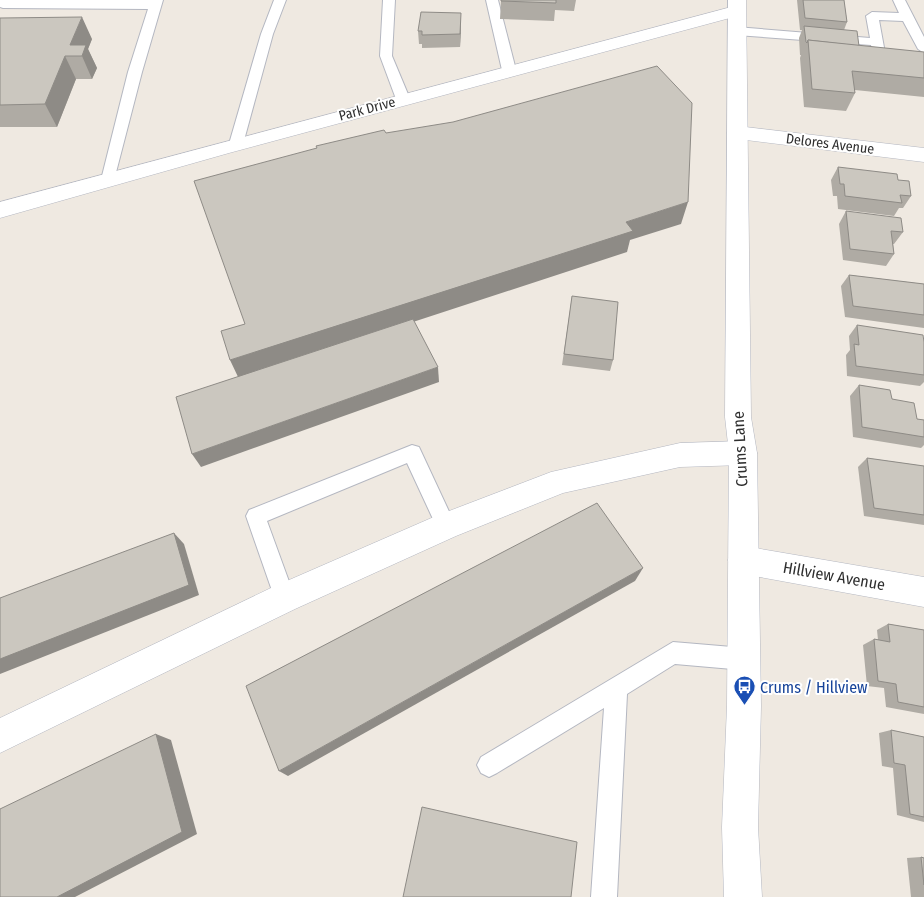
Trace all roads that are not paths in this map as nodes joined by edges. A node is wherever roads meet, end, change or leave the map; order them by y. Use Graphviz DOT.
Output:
graph roads {
  1 [pos="6,0"];
  2 [pos="280,0"];
  3 [pos="388,0"];
  4 [pos="492,0"];
  5 [pos="898,0"];
  6 [pos="157,2"];
  7 [pos="736,14"];
  8 [pos="907,17"];
  9 [pos="877,42"];
  10 [pos="924,49"];
  11 [pos="880,60"];
  12 [pos="509,70"];
  13 [pos="403,99"];
  14 [pos="737,133"];
  15 [pos="236,144"];
  16 [pos="924,155"];
  17 [pos="108,180"];
  18 [pos="0,210"];
  19 [pos="743,453"];
  20 [pos="446,526"];
  21 [pos="743,560"];
  22 [pos="924,592"];
  23 [pos="284,598"];
  24 [pos="744,659"];
  25 [pos="616,688"];
  26 [pos="0,736"];
  27 [pos="489,765"];
  28 [pos="604,897"];
  29 [pos="743,897"];
  1 -- 6 [label="lane"];
  2 -- 15 [label="lane"];
  3 -- 13 [label="lane"];
  4 -- 12 [label="lane"];
  5 -- 8 [label="lane"];
  6 -- 17 [label="lane"];
  7 -- 9 [label="lane"];
  7 -- 12 [label="street, Park Drive"];
  7 -- 14 [label="street, Crums Lane"];
  8 -- 9 [label="lane"];
  8 -- 10 [label="lane"];
  9 -- 11 [label="lane"];
  12 -- 13 [label="street, Park Drive"];
  13 -- 15 [label="street, Park Drive"];
  14 -- 16 [label="street, Delores Avenue"];
  14 -- 19 [label="street, Crums Lane"];
  15 -- 17 [label="street, Park Drive"];
  17 -- 18 [label="street, Park Drive"];
  19 -- 20 [label="street"];
  19 -- 21 [label="street, Crums Lane"];
  20 -- 23 [label="street"];
  20 -- 23 [label="lane"];
  21 -- 22 [label="street, Hillview Avenue"];
  21 -- 24 [label="street, Crums Lane"];
  23 -- 26 [label="street"];
  24 -- 25 [label="lane"];
  24 -- 29 [label="street, Crums Lane"];
  25 -- 27 [label="lane"];
  25 -- 28 [label="lane"];
}
